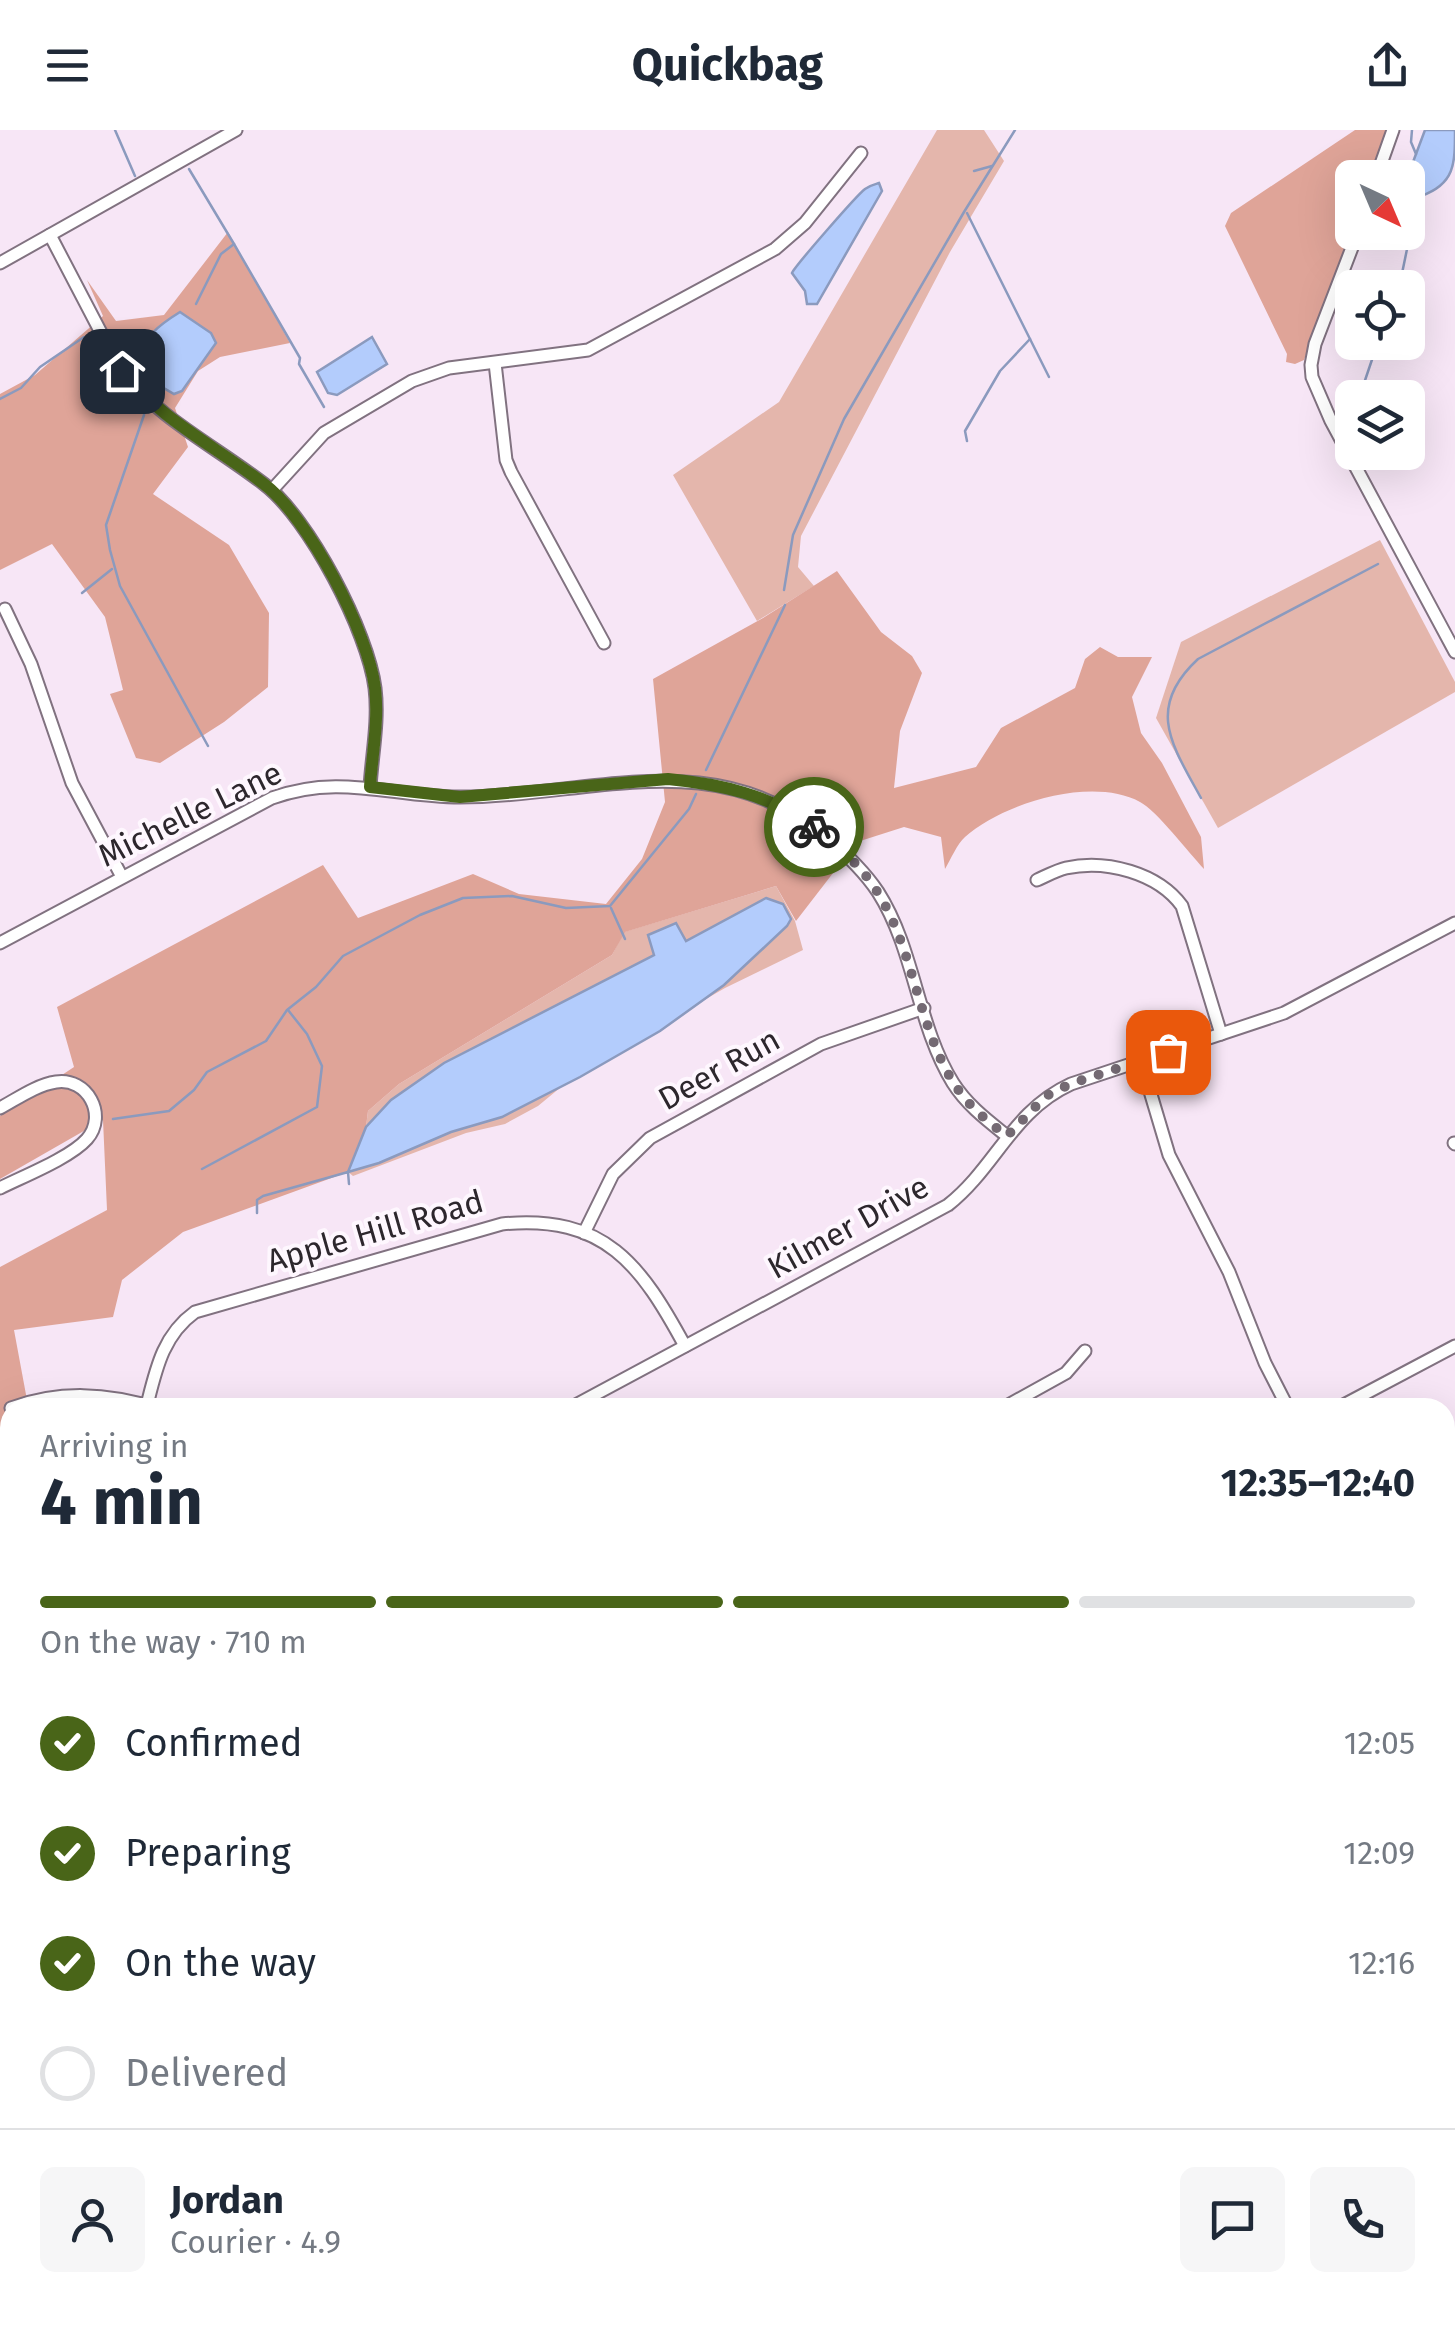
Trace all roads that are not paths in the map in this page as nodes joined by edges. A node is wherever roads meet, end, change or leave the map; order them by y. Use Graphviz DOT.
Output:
graph roads {
  1 [pos="236,130"];
  2 [pos="1393,130"];
  3 [pos="861,153"];
  4 [pos="1382,160"];
  5 [pos="50,236"];
  6 [pos="1351,250"];
  7 [pos="0,262"];
  8 [pos="495,363"];
  9 [pos="272,490"];
  10 [pos="5,608"];
  11 [pos="604,643"];
  12 [pos="1455,652"];
  13 [pos="370,787"];
  14 [pos="122,877"];
  15 [pos="1037,880"];
  16 [pos="1455,923"];
  17 [pos="0,944"];
  18 [pos="924,1008"];
  19 [pos="1221,1034"];
  20 [pos="1141,1060"];
  21 [pos="0,1108"];
  22 [pos="1007,1136"];
  23 [pos="0,1188"];
  24 [pos="584,1233"];
  25 [pos="684,1346"];
  26 [pos="1455,1346"];
  27 [pos="1084,1351"];
  28 [pos="46,1398"];
  29 [pos="107,1398"];
  30 [pos="154,1398"];
  31 [pos="588,1398"];
  32 [pos="1021,1398"];
  33 [pos="1283,1398"];
  34 [pos="1357,1398"];
  1 -- 5 [label="street"];
  2 -- 4 [label="street"];
  3 -- 8 [label="street"];
  5 -- 7 [label="street"];
  5 -- 9 [label="street"];
  6 -- 12 [label="street"];
  8 -- 9 [label="street"];
  8 -- 11 [label="street"];
  9 -- 13 [label="street"];
  10 -- 14 [label="street"];
  13 -- 14 [label="street, Michelle Lane"];
  13 -- 18 [label="street, Michelle Lane"];
  14 -- 17 [label="street, Michelle Lane"];
  15 -- 19 [label="street"];
  16 -- 19 [label="street, Kilmer Drive"];
  18 -- 22 [label="street, Michelle Lane"];
  18 -- 24 [label="street, Deer Run"];
  19 -- 20 [label="street, Kilmer Drive"];
  20 -- 22 [label="street, Kilmer Drive"];
  20 -- 33 [label="street"];
  21 -- 23 [label="street"];
  22 -- 25 [label="street, Kilmer Drive"];
  24 -- 25 [label="street, Apple Hill Road"];
  24 -- 30 [label="street, Apple Hill Road"];
  25 -- 31 [label="street, Kilmer Drive"];
  26 -- 34 [label="street"];
  27 -- 32 [label="street"];
  28 -- 29 [label="street"];
}
